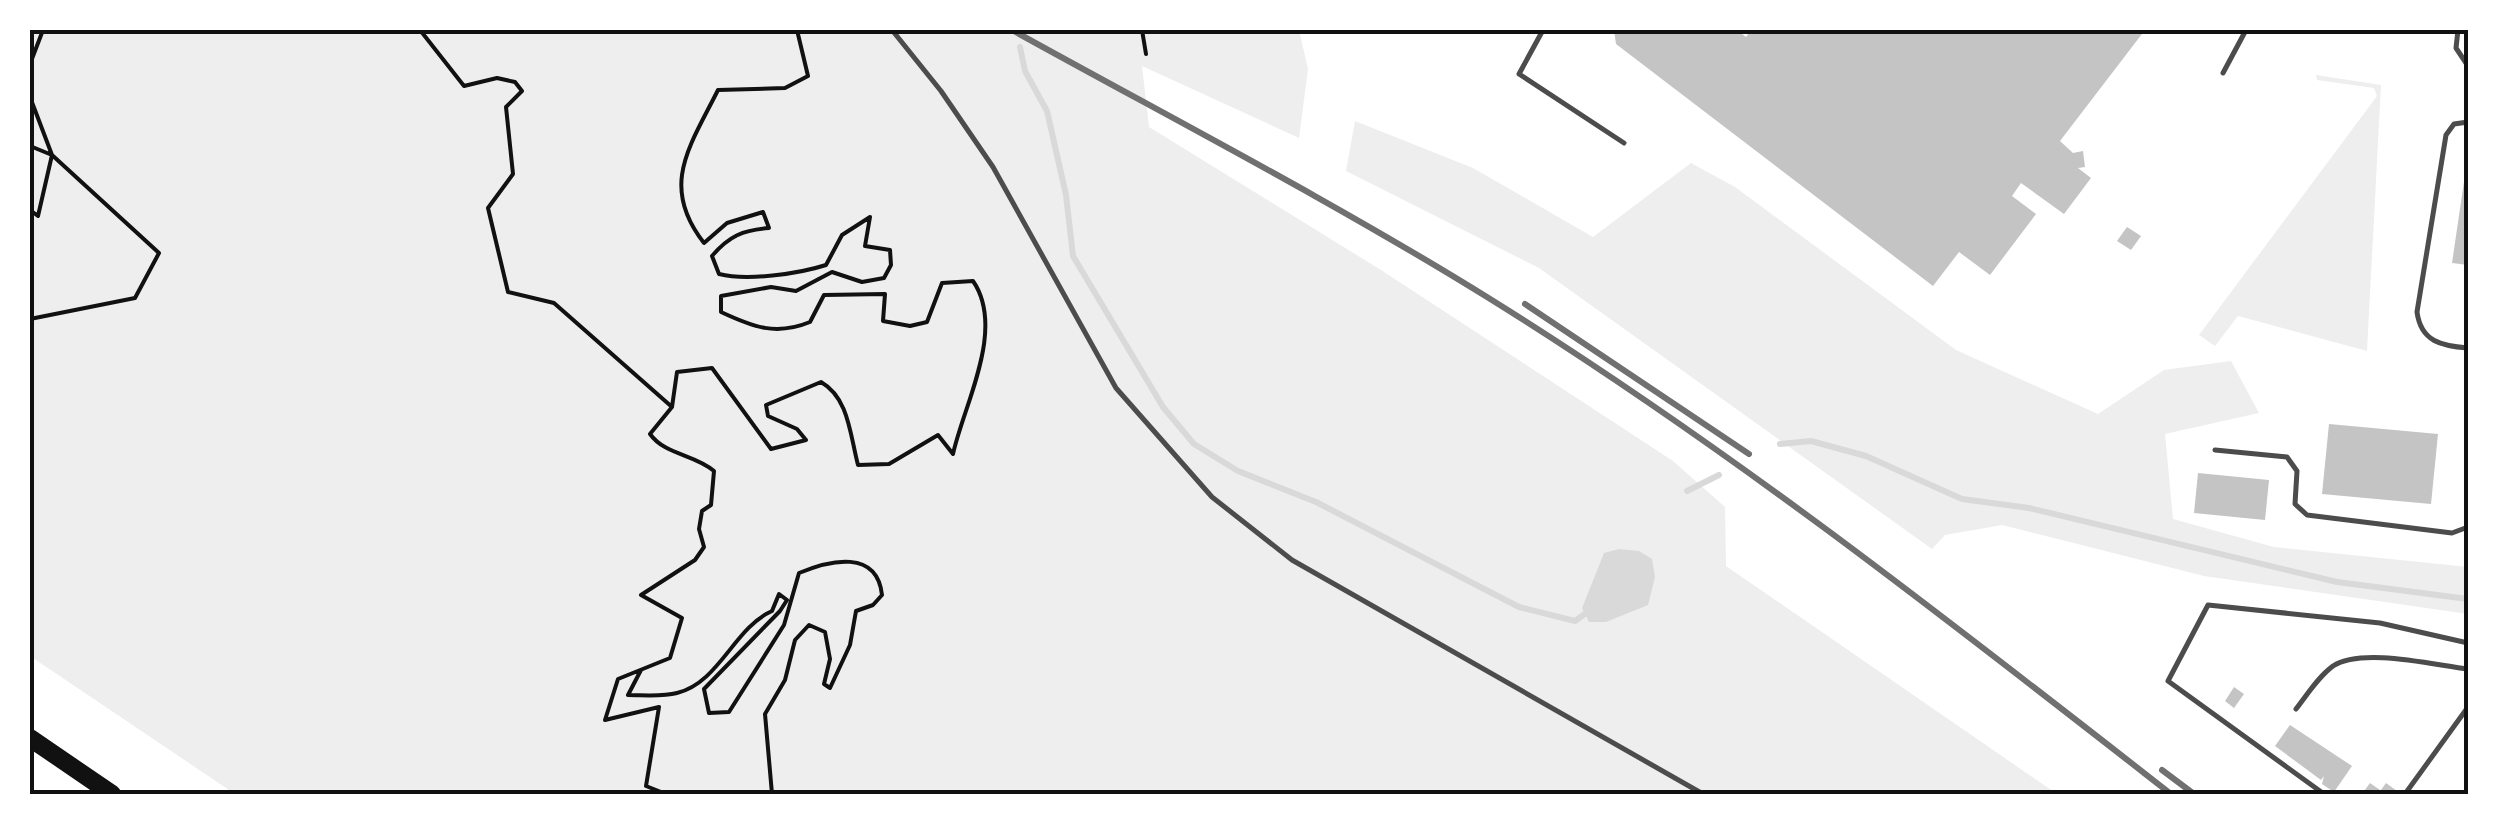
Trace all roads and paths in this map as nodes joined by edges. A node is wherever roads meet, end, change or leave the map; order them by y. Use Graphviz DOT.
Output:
graph roads {
  1 [pos="44,30"];
  2 [pos="420,30"];
  3 [pos="797,30"];
  4 [pos="892,30"];
  5 [pos="1142,30"];
  6 [pos="1543,30"];
  7 [pos="2246,30"];
  8 [pos="2458,30"];
  9 [pos="1146,54"];
  10 [pos="30,64"];
  11 [pos="2468,66"];
  12 [pos="2223,73"];
  13 [pos="30,96"];
  14 [pos="2468,122"];
  15 [pos="1624,143"];
  16 [pos="30,146"];
  17 [pos="52,155"];
  18 [pos="30,210"];
  19 [pos="30,319"];
  20 [pos="2468,348"];
  21 [pos="672,407"];
  22 [pos="2215,450"];
  23 [pos="2468,527"];
  24 [pos="2468,642"];
  25 [pos="2468,669"];
  26 [pos="641,670"];
  27 [pos="2468,707"];
  28 [pos="2296,709"];
  29 [pos="30,738"];
  30 [pos="112,794"];
  31 [pos="666,794"];
  32 [pos="772,794"];
  33 [pos="1703,794"];
  34 [pos="2324,794"];
  35 [pos="2405,794"];
  1 -- 10 [label="path"];
  2 -- 21 [label="path"];
  3 -- 21 [label="path"];
  4 -- 33 [label="lane"];
  5 -- 9 [label="path"];
  6 -- 15 [label="lane"];
  7 -- 12 [label="lane"];
  8 -- 11 [label="lane"];
  13 -- 17 [label="path"];
  14 -- 20 [label="lane"];
  16 -- 17 [label="path"];
  17 -- 18 [label="path"];
  17 -- 19 [label="path"];
  21 -- 26 [label="path"];
  22 -- 23 [label="lane"];
  24 -- 34 [label="lane"];
  25 -- 28 [label="lane"];
  26 -- 31 [label="path"];
  26 -- 32 [label="path"];
  27 -- 35 [label="lane"];
  29 -- 30 [label="highway"];
}
